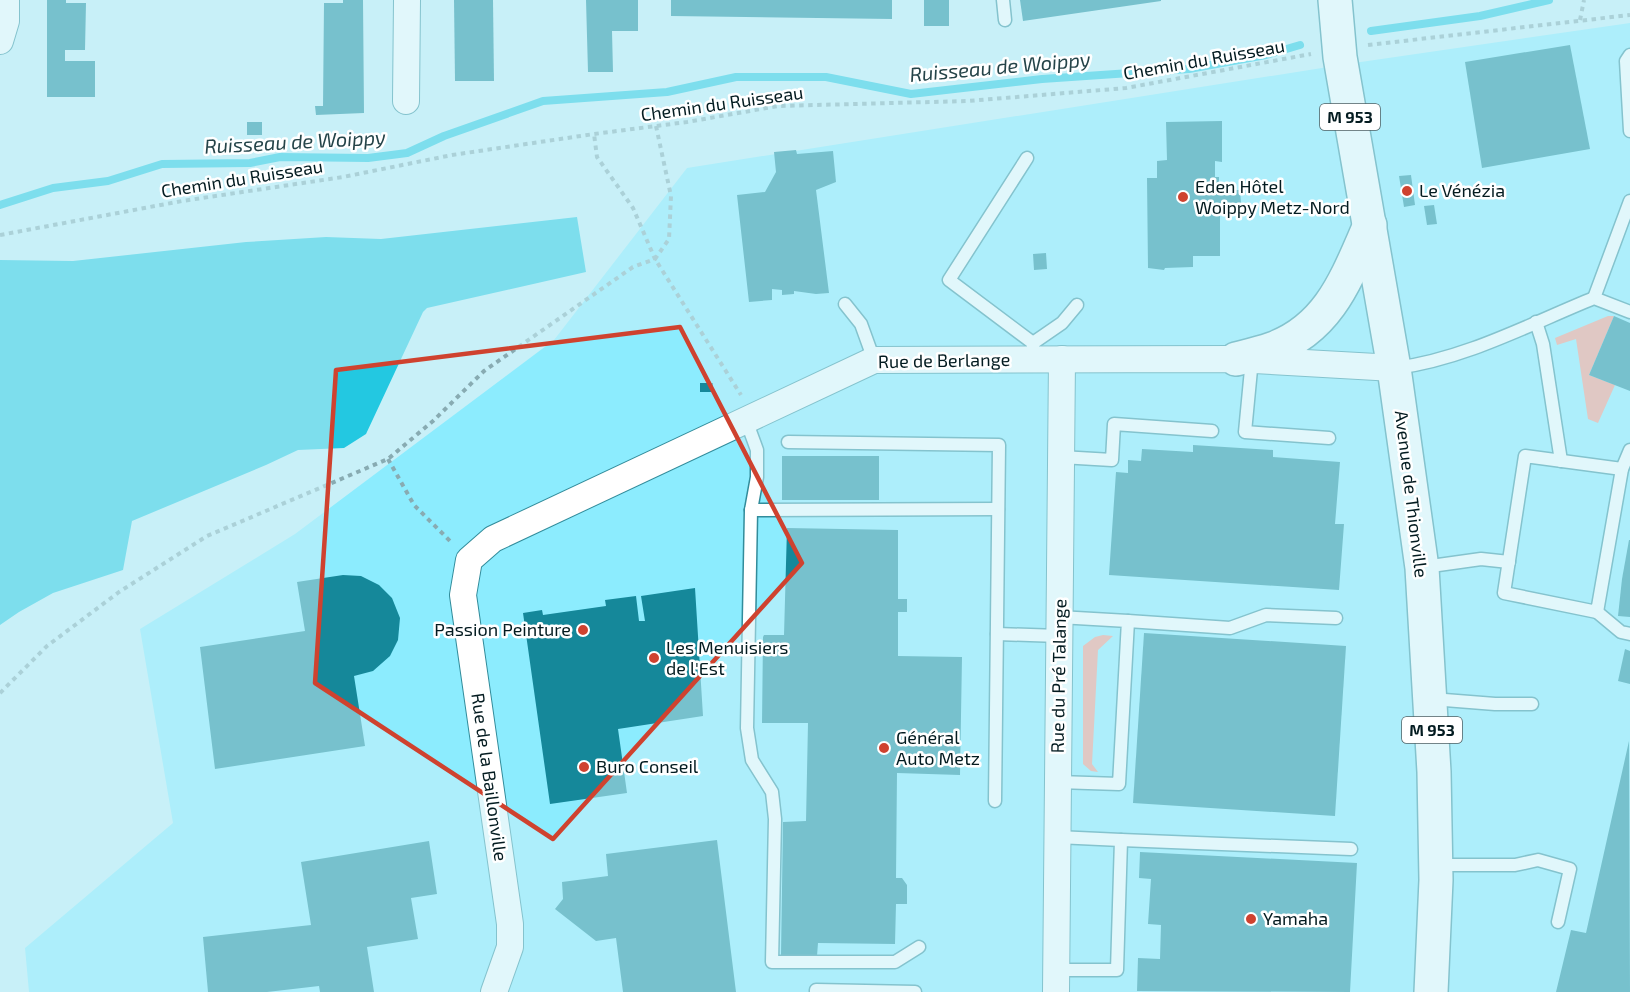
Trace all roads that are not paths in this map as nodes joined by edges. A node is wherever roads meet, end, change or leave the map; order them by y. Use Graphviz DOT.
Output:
graph roads {
  1 [pos="6,0"];
  2 [pos="406,0"];
  3 [pos="1003,0"];
  4 [pos="1336,0"];
  5 [pos="1005,20"];
  6 [pos="0,41"];
  7 [pos="1630,55"];
  8 [pos="406,100"];
  9 [pos="1630,131"];
  10 [pos="1027,158"];
  11 [pos="1630,201"];
  12 [pos="1370,225"];
  13 [pos="1594,298"];
  14 [pos="845,304"];
  15 [pos="1077,305"];
  16 [pos="1630,312"];
  17 [pos="1536,322"];
  18 [pos="1033,351"];
  19 [pos="1062,359"];
  20 [pos="1244,359"];
  21 [pos="874,360"];
  22 [pos="1394,368"];
  23 [pos="750,418"];
  24 [pos="1212,431"];
  25 [pos="1329,438"];
  26 [pos="788,442"];
  27 [pos="1630,450"];
  28 [pos="1061,457"];
  29 [pos="1561,461"];
  30 [pos="1622,468"];
  31 [pos="998,509"];
  32 [pos="751,510"];
  33 [pos="469,560"];
  34 [pos="1509,562"];
  35 [pos="1422,568"];
  36 [pos="1597,612"];
  37 [pos="1336,618"];
  38 [pos="1128,621"];
  39 [pos="1059,627"];
  40 [pos="998,634"];
  41 [pos="1630,634"];
  42 [pos="1431,699"];
  43 [pos="1533,704"];
  44 [pos="1058,782"];
  45 [pos="995,801"];
  46 [pos="1057,837"];
  47 [pos="1121,840"];
  48 [pos="1351,849"];
  49 [pos="1436,865"];
  50 [pos="1558,922"];
  51 [pos="920,947"];
  52 [pos="1056,981"];
  53 [pos="494,992"];
  54 [pos="816,992"];
  55 [pos="915,992"];
  56 [pos="1431,992"];
  1 -- 6 [label="street"];
  2 -- 8 [label="street"];
  3 -- 5 [label="lane"];
  4 -- 12 [label="main road, Avenue de Thionville / M 953"];
  7 -- 9 [label="lane"];
  10 -- 18 [label="lane"];
  11 -- 13 [label="lane"];
  12 -- 20 [label="main road"];
  12 -- 22 [label="main road, Avenue de Thionville / M 953"];
  13 -- 16 [label="lane"];
  13 -- 17 [label="lane"];
  14 -- 21 [label="lane"];
  15 -- 18 [label="lane"];
  17 -- 22 [label="lane"];
  17 -- 29 [label="lane"];
  18 -- 19 [label="street, Rue de Berlange"];
  18 -- 21 [label="street, Rue de Berlange"];
  19 -- 20 [label="street, Rue de Berlange"];
  19 -- 28 [label="street, Rue du Pré Talange"];
  20 -- 22 [label="street, Rue de Berlange"];
  20 -- 25 [label="lane"];
  21 -- 23 [label="street, Rue de Berlange"];
  22 -- 35 [label="main road, Avenue de Thionville / M 953"];
  23 -- 32 [label="lane"];
  23 -- 33 [label="street, Rue de Berlange"];
  24 -- 28 [label="lane"];
  26 -- 31 [label="lane"];
  27 -- 30 [label="lane"];
  28 -- 39 [label="street, Rue du Pré Talange"];
  29 -- 30 [label="lane"];
  29 -- 34 [label="lane"];
  30 -- 36 [label="lane"];
  31 -- 32 [label="lane"];
  31 -- 40 [label="lane"];
  32 -- 51 [label="lane"];
  33 -- 53 [label="street, Rue de la Baillonville"];
  34 -- 35 [label="lane"];
  34 -- 36 [label="lane"];
  35 -- 42 [label="main road, Avenue de Thionville / M 953"];
  36 -- 41 [label="lane"];
  37 -- 38 [label="lane"];
  38 -- 39 [label="lane"];
  38 -- 44 [label="lane"];
  39 -- 40 [label="lane"];
  39 -- 44 [label="street, Rue du Pré Talange"];
  40 -- 45 [label="lane"];
  42 -- 43 [label="lane"];
  42 -- 49 [label="main road, Avenue de Thionville / M 953"];
  44 -- 46 [label="street, Rue du Pré Talange"];
  46 -- 47 [label="lane"];
  46 -- 52 [label="street, Rue du Pré Talange"];
  47 -- 48 [label="lane"];
  47 -- 52 [label="lane"];
  49 -- 50 [label="lane"];
  49 -- 56 [label="main road, Avenue de Thionville / M 953"];
  54 -- 55 [label="lane"];
}
